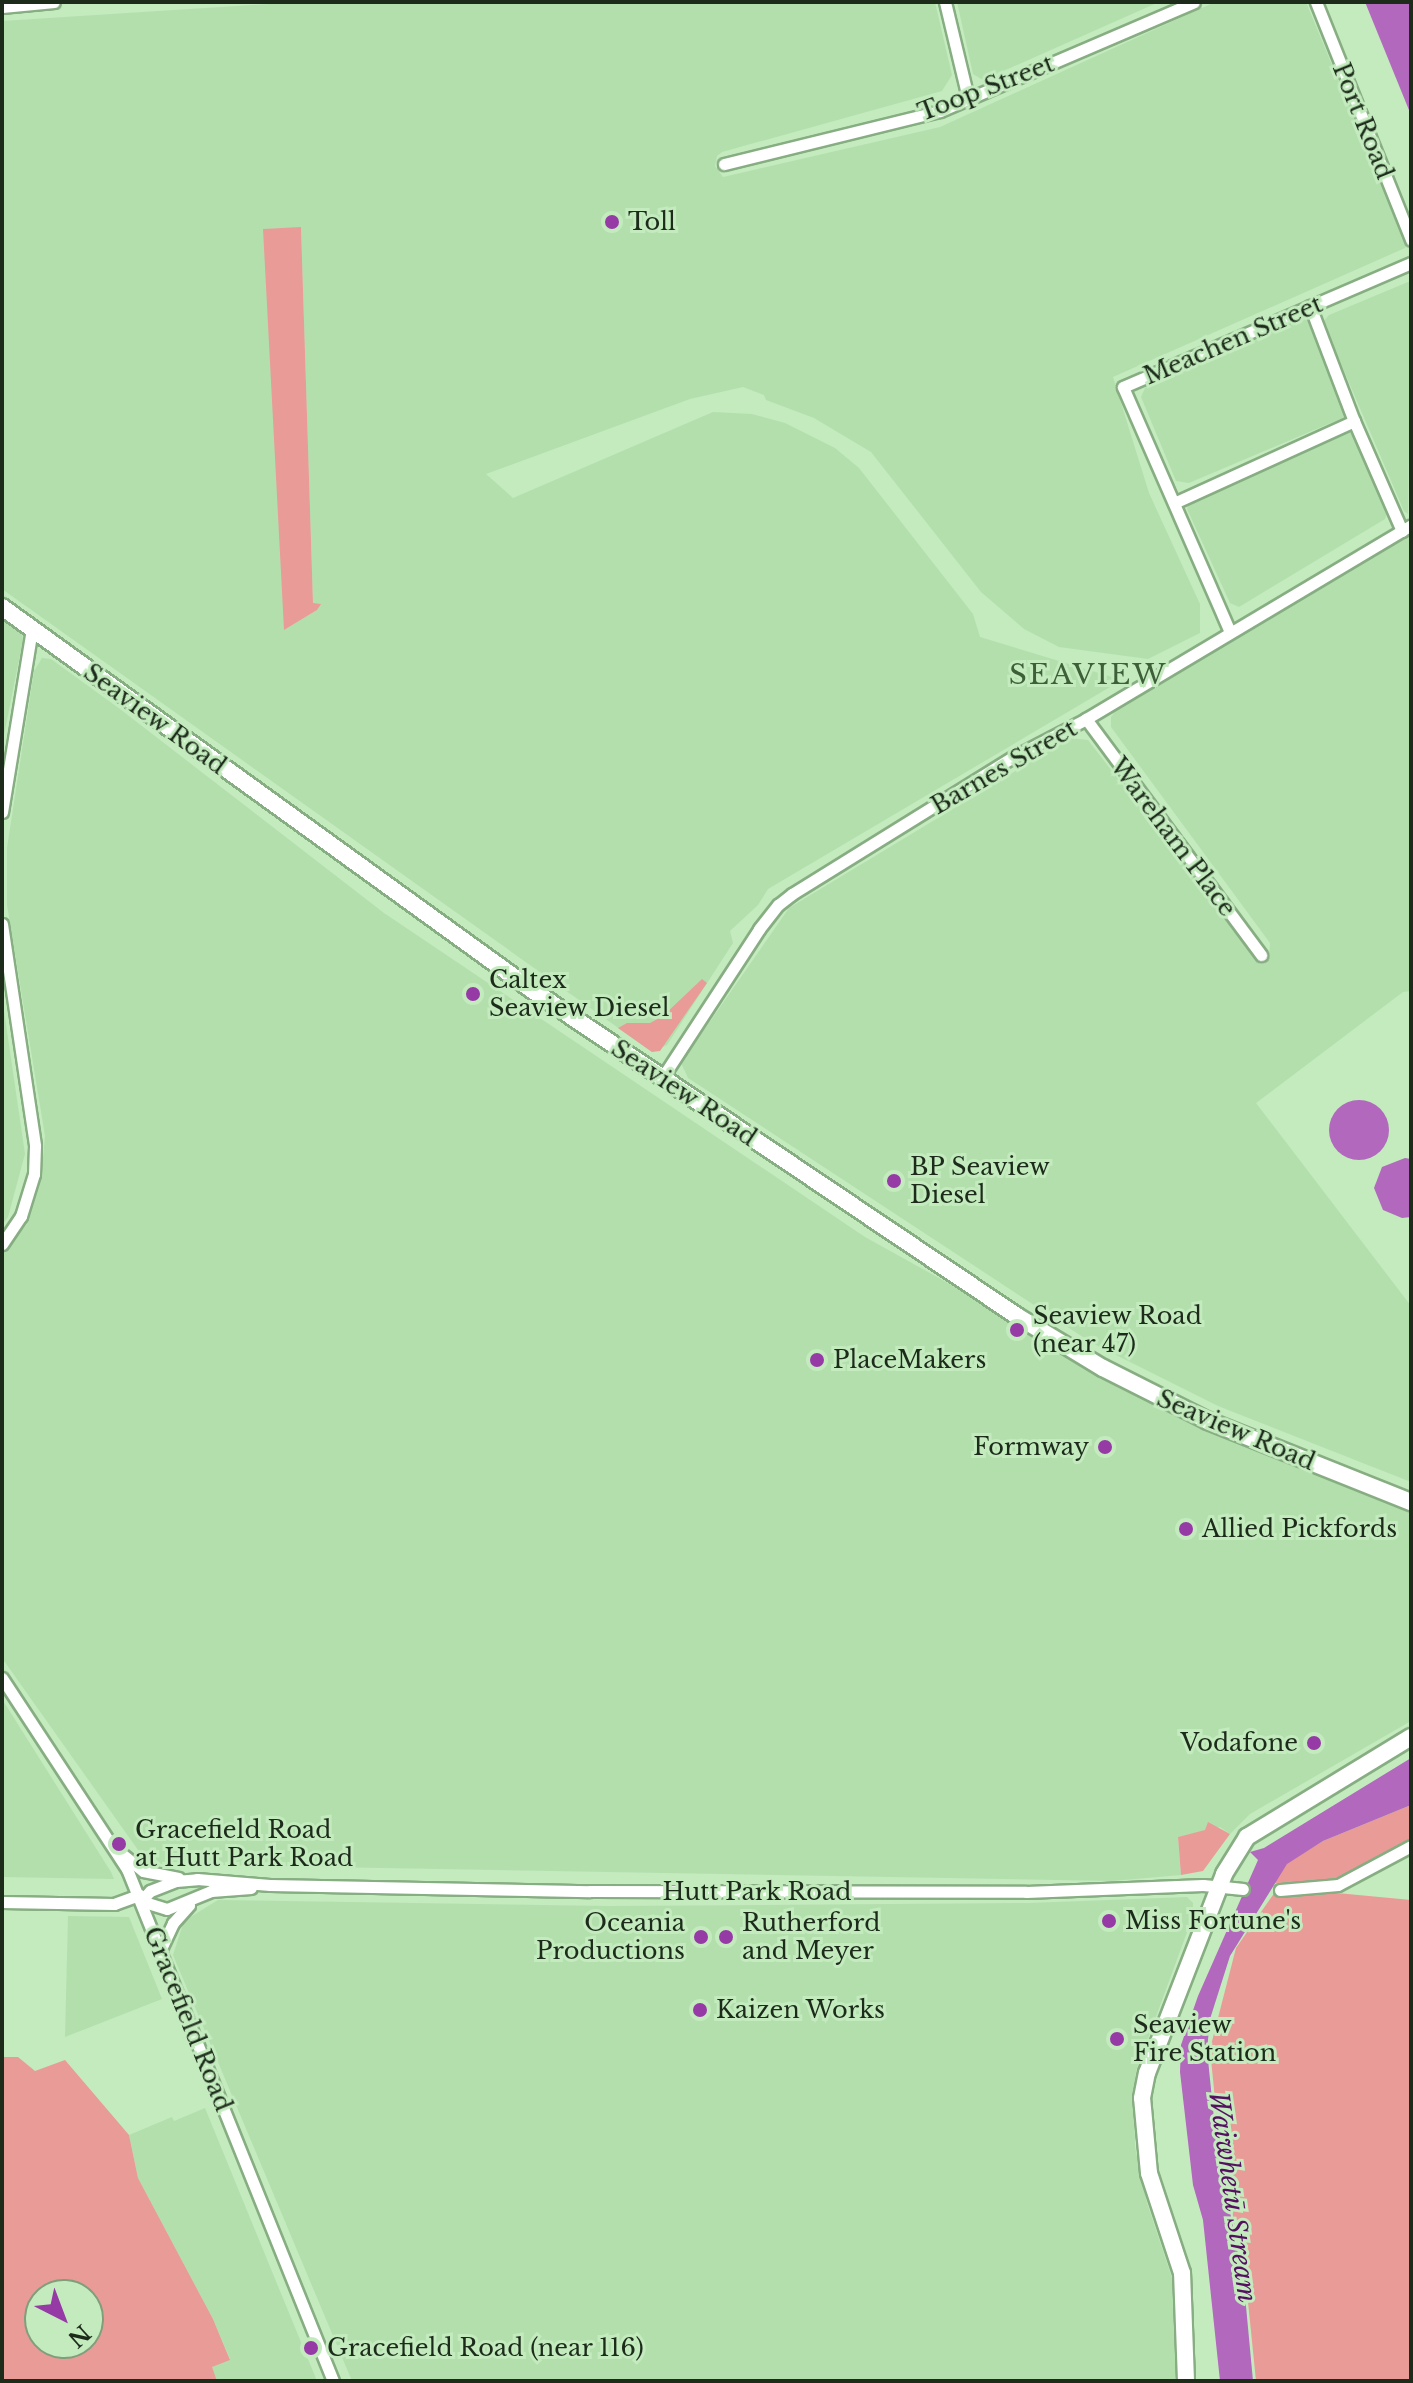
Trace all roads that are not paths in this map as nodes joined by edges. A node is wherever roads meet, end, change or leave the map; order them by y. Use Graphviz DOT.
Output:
graph roads {
  1 [pos="54,2"];
  2 [pos="945,2"];
  3 [pos="1194,2"];
  4 [pos="1316,2"];
  5 [pos="2,7"];
  6 [pos="968,98"];
  7 [pos="724,164"];
  8 [pos="1411,240"];
  9 [pos="1411,263"];
  10 [pos="1310,306"];
  11 [pos="1354,421"];
  12 [pos="1174,503"];
  13 [pos="1407,528"];
  14 [pos="2,607"];
  15 [pos="32,629"];
  16 [pos="1230,632"];
  17 [pos="1086,719"];
  18 [pos="2,812"];
  19 [pos="2,924"];
  20 [pos="1261,955"];
  21 [pos="662,1078"];
  22 [pos="2,1244"];
  23 [pos="1411,1502"];
  24 [pos="2,1678"];
  25 [pos="1411,1737"];
  26 [pos="1411,1846"];
  27 [pos="116,1848"];
  28 [pos="185,1879"];
  29 [pos="270,1885"];
  30 [pos="1219,1888"];
  31 [pos="1243,1889"];
  32 [pos="1280,1890"];
  33 [pos="199,1897"];
  34 [pos="140,1898"];
  35 [pos="2,1902"];
  36 [pos="160,1951"];
  37 [pos="333,2381"];
  38 [pos="1186,2381"];
  1 -- 5 [label="street"];
  2 -- 6 [label="street"];
  3 -- 6 [label="street, Toop Street"];
  4 -- 8 [label="street, Port Road"];
  6 -- 7 [label="street, Toop Street"];
  9 -- 10 [label="street, Meachen Street"];
  10 -- 11 [label="street"];
  10 -- 12 [label="street, Meachen Street"];
  11 -- 12 [label="street"];
  11 -- 13 [label="street"];
  12 -- 16 [label="street, Meachen Street"];
  13 -- 16 [label="street, Barnes Street"];
  14 -- 15 [label="main road, Seaview Road"];
  15 -- 18 [label="street"];
  15 -- 21 [label="main road, Seaview Road"];
  16 -- 17 [label="street, Barnes Street"];
  17 -- 20 [label="street, Wareham Place"];
  17 -- 21 [label="street, Barnes Street"];
  19 -- 22 [label="street"];
  21 -- 23 [label="main road, Seaview Road"];
  24 -- 27 [label="street, Gracefield Road"];
  25 -- 30 [label="main road"];
  26 -- 32 [label="street"];
  27 -- 28 [label="street, Hutt Park Road"];
  27 -- 34 [label="street, Gracefield Road"];
  28 -- 29 [label="street, Hutt Park Road"];
  28 -- 34 [label="street, Hutt Park Road"];
  29 -- 30 [label="street, Hutt Park Road"];
  29 -- 33 [label="street, Hutt Park Road"];
  30 -- 31 [label="street, Hutt Park Road"];
  30 -- 38 [label="main road"];
  33 -- 34 [label="street, Hutt Park Road"];
  33 -- 36 [label="street"];
  34 -- 35 [label="street"];
  34 -- 36 [label="street, Gracefield Road"];
  36 -- 37 [label="street, Gracefield Road"];
}
